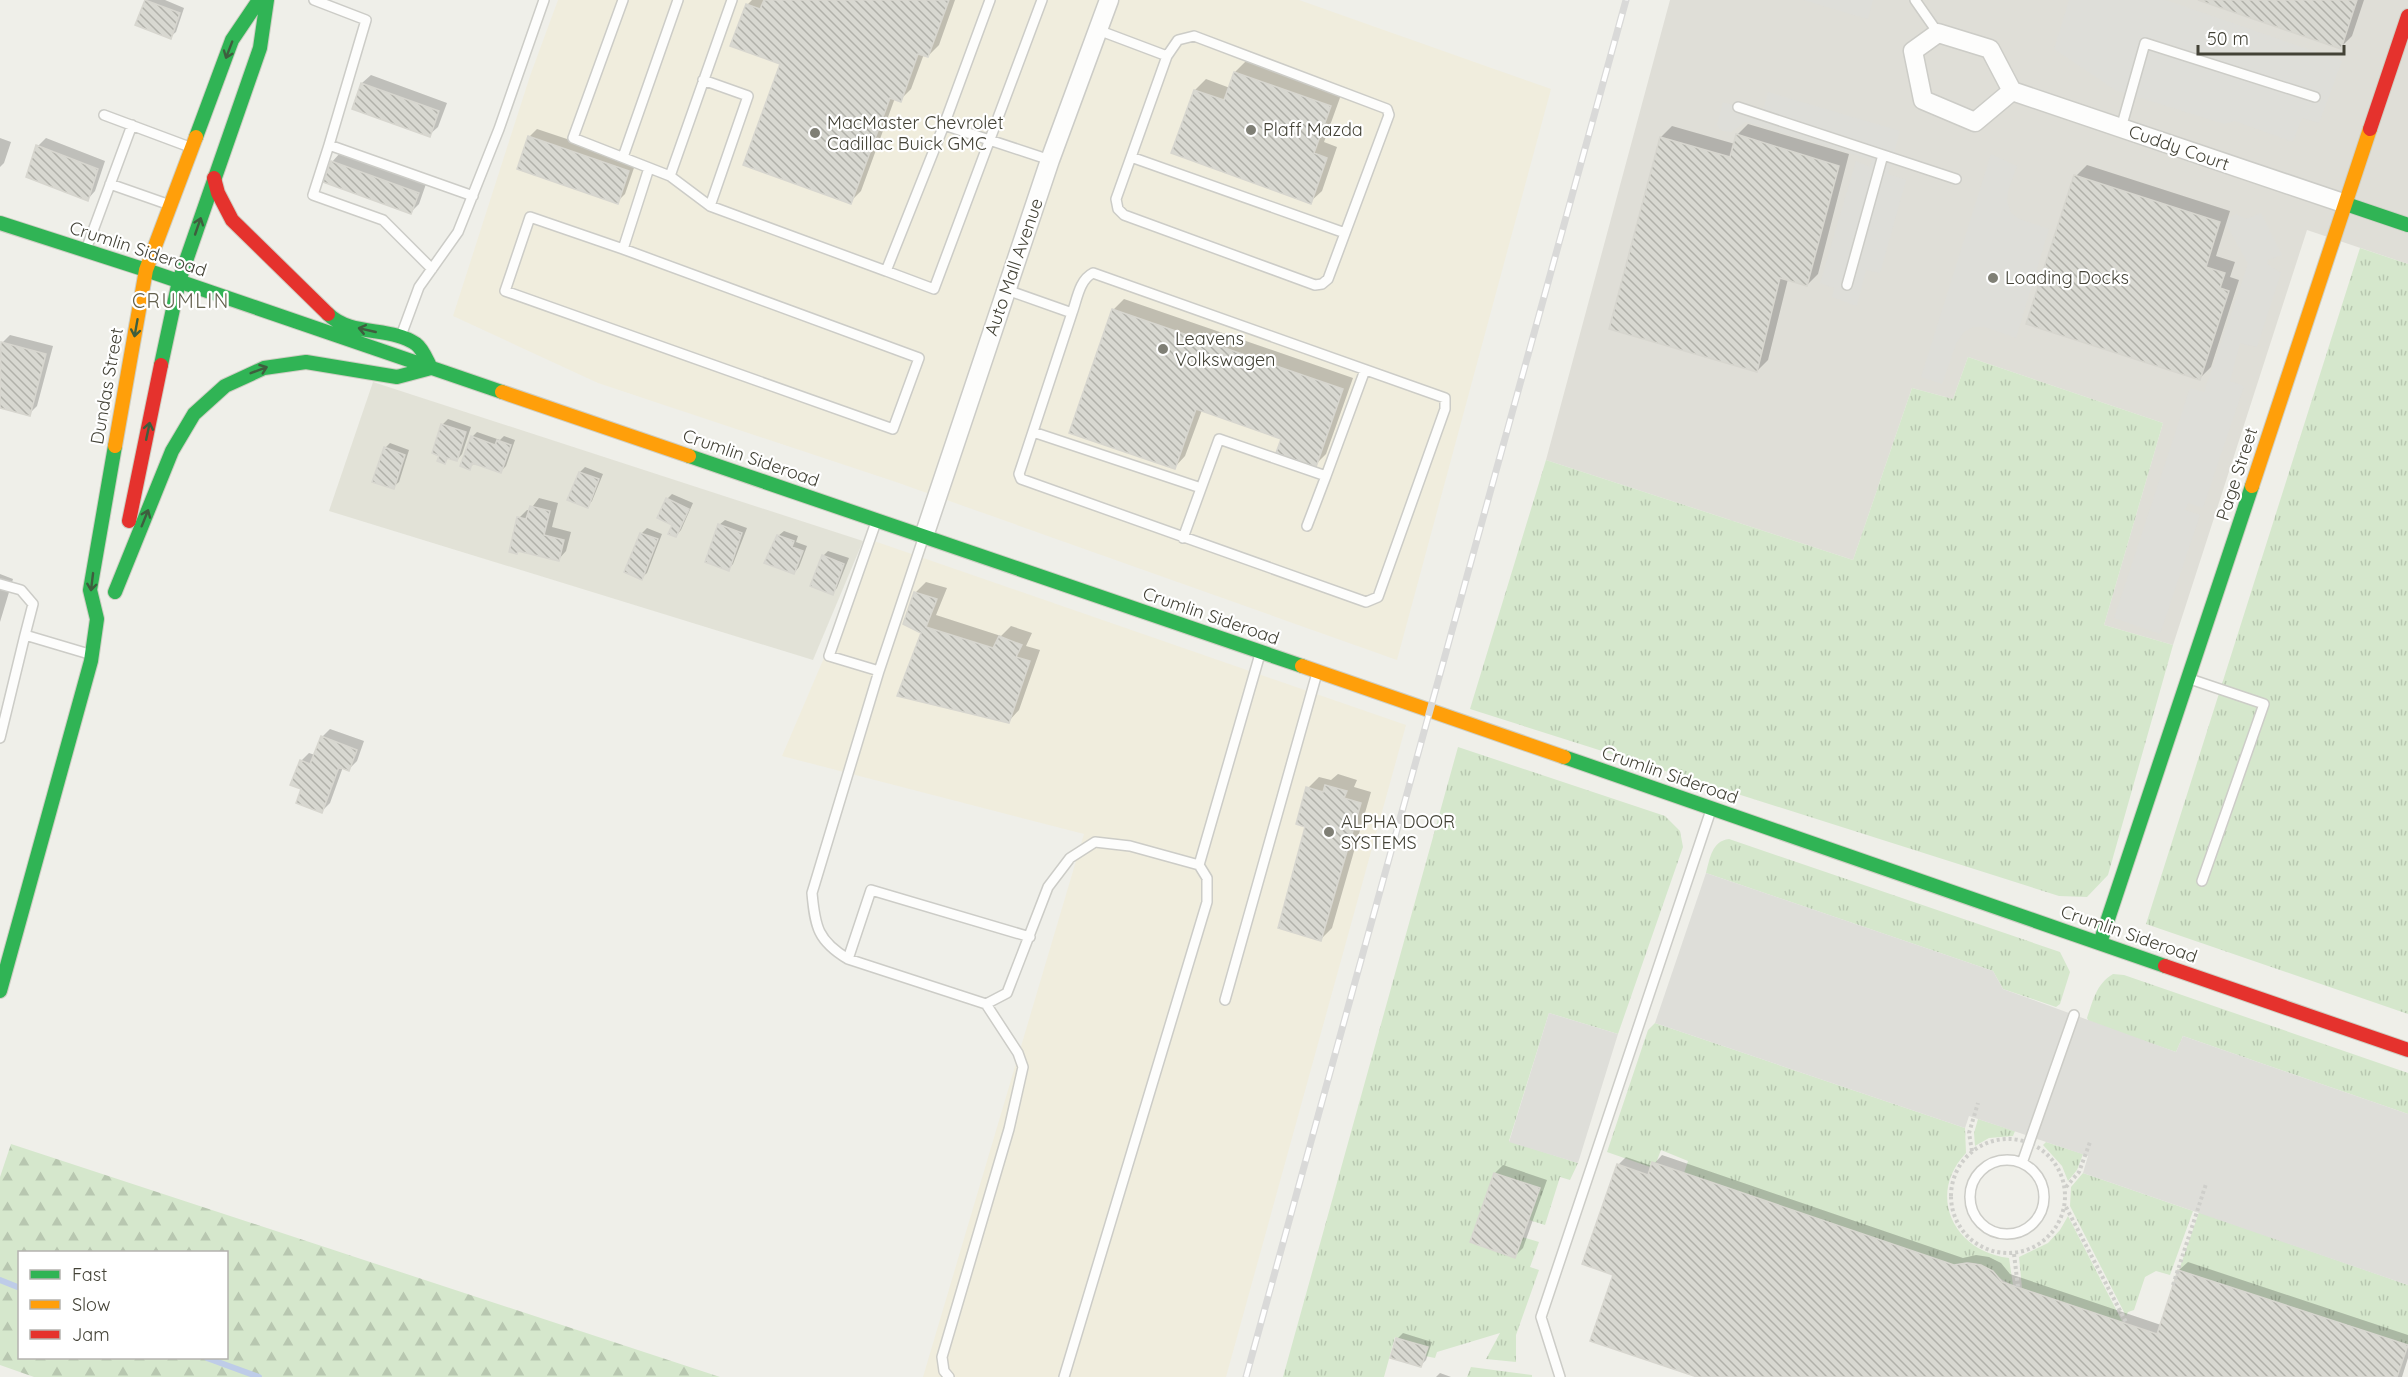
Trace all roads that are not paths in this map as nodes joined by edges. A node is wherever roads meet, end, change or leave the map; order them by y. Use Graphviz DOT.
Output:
graph roads {
  1 [pos="259,0"];
  2 [pos="267,0"];
  3 [pos="314,0"];
  4 [pos="544,0"];
  5 [pos="622,0"];
  6 [pos="678,0"];
  7 [pos="732,0"];
  8 [pos="990,0"];
  9 [pos="1042,0"];
  10 [pos="1109,0"];
  11 [pos="1916,0"];
  12 [pos="2408,16"];
  13 [pos="1098,30"];
  14 [pos="1938,33"];
  15 [pos="1167,56"];
  16 [pos="703,80"];
  17 [pos="2012,91"];
  18 [pos="2314,97"];
  19 [pos="1738,107"];
  20 [pos="104,115"];
  21 [pos="132,125"];
  22 [pos="944,125"];
  23 [pos="2121,128"];
  24 [pos="990,140"];
  25 [pos="329,145"];
  26 [pos="192,148"];
  27 [pos="1883,155"];
  28 [pos="1131,157"];
  29 [pos="623,158"];
  30 [pos="1050,160"];
  31 [pos="649,168"];
  32 [pos="670,176"];
  33 [pos="214,178"];
  34 [pos="1956,179"];
  35 [pos="110,184"];
  36 [pos="473,195"];
  37 [pos="2346,204"];
  38 [pos="170,206"];
  39 [pos="710,206"];
  40 [pos="0,223"];
  41 [pos="2408,225"];
  42 [pos="1346,233"];
  43 [pos="623,249"];
  44 [pos="86,250"];
  45 [pos="432,269"];
  46 [pos="146,270"];
  47 [pos="886,271"];
  48 [pos="179,281"];
  49 [pos="1847,285"];
  50 [pos="1007,290"];
  51 [pos="1072,313"];
  52 [pos="401,337"];
  53 [pos="430,368"];
  54 [pos="1365,370"];
  55 [pos="1032,432"];
  56 [pos="1326,476"];
  57 [pos="1201,488"];
  58 [pos="877,520"];
  59 [pos="1307,526"];
  60 [pos="924,536"];
  61 [pos="1183,538"];
  62 [pos="0,584"];
  63 [pos="115,592"];
  64 [pos="97,619"];
  65 [pos="26,635"];
  66 [pos="1260,651"];
  67 [pos="92,655"];
  68 [pos="879,671"];
  69 [pos="1317,671"];
  70 [pos="2188,678"];
  71 [pos="0,738"];
  72 [pos="1711,808"];
  73 [pos="1199,865"];
  74 [pos="2202,881"];
  75 [pos="1030,937"];
  76 [pos="2100,943"];
  77 [pos="848,959"];
  78 [pos="0,991"];
  79 [pos="1225,1000"];
  80 [pos="986,1004"];
  81 [pos="2074,1015"];
  82 [pos="2408,1050"];
  83 [pos="2022,1163"];
  84 [pos="949,1377"];
  85 [pos="1064,1377"];
  86 [pos="1560,1377"];
  1 -- 26 [label="street, Dundas Street, one-way"];
  2 -- 33 [label="street, Dundas Street"];
  3 -- 25 [label="lane"];
  4 -- 36 [label="lane"];
  5 -- 29 [label="lane"];
  6 -- 29 [label="lane"];
  7 -- 16 [label="lane"];
  8 -- 22 [label="lane"];
  9 -- 24 [label="lane"];
  10 -- 13 [label="street, Auto Mall Avenue"];
  11 -- 14 [label="lane"];
  12 -- 37 [label="street, Page Street"];
  13 -- 15 [label="lane"];
  13 -- 30 [label="street, Auto Mall Avenue"];
  14 -- 17 [label="street"];
  14 -- 17 [label="street"];
  15 -- 28 [label="lane"];
  15 -- 42 [label="lane"];
  16 -- 32 [label="lane"];
  16 -- 39 [label="lane"];
  17 -- 23 [label="street, Cuddy Court"];
  18 -- 23 [label="lane"];
  19 -- 27 [label="lane"];
  20 -- 21 [label="lane"];
  21 -- 26 [label="lane"];
  21 -- 35 [label="lane"];
  22 -- 24 [label="lane"];
  22 -- 47 [label="lane"];
  23 -- 37 [label="street, Cuddy Court"];
  24 -- 30 [label="lane"];
  24 -- 47 [label="lane"];
  25 -- 36 [label="lane"];
  25 -- 45 [label="lane"];
  26 -- 38 [label="street, Dundas Street"];
  27 -- 34 [label="lane"];
  27 -- 49 [label="lane"];
  28 -- 42 [label="lane"];
  28 -- 42 [label="lane"];
  29 -- 31 [label="lane"];
  30 -- 50 [label="street, Auto Mall Avenue"];
  31 -- 32 [label="lane"];
  31 -- 43 [label="lane"];
  32 -- 39 [label="lane"];
  48 -- 33 [label="street, Dundas Street, one-way"];
  52 -- 33 [label="street, one-way"];
  35 -- 38 [label="lane"];
  35 -- 44 [label="lane"];
  36 -- 45 [label="lane"];
  37 -- 41 [label="street"];
  37 -- 70 [label="street, Page Street"];
  38 -- 46 [label="street, Dundas Street"];
  39 -- 47 [label="lane"];
  40 -- 44 [label="street, Crumlin Sideroad"];
  43 -- 43 [label="lane"];
  44 -- 46 [label="street, Crumlin Sideroad"];
  45 -- 52 [label="lane"];
  46 -- 48 [label="street, Crumlin Sideroad"];
  46 -- 64 [label="street, Dundas Street, one-way"];
  48 -- 53 [label="street, Crumlin Sideroad"];
  63 -- 48 [label="street, Dundas Street, one-way"];
  50 -- 51 [label="lane"];
  50 -- 60 [label="street, Auto Mall Avenue"];
  51 -- 54 [label="lane"];
  51 -- 55 [label="lane"];
  52 -- 53 [label="street"];
  53 -- 58 [label="street, Crumlin Sideroad"];
  63 -- 53 [label="street, one-way"];
  54 -- 56 [label="lane"];
  54 -- 61 [label="lane"];
  55 -- 57 [label="lane"];
  55 -- 61 [label="lane"];
  56 -- 57 [label="lane"];
  56 -- 59 [label="lane"];
  57 -- 61 [label="lane"];
  58 -- 60 [label="street, Crumlin Sideroad"];
  58 -- 68 [label="lane"];
  60 -- 66 [label="street, Crumlin Sideroad"];
  60 -- 68 [label="lane"];
  62 -- 65 [label="lane"];
  63 -- 64 [label="street, Dundas Street"];
  64 -- 67 [label="street, Dundas Street"];
  65 -- 67 [label="lane"];
  65 -- 71 [label="lane"];
  66 -- 69 [label="street, Crumlin Sideroad"];
  66 -- 73 [label="lane"];
  67 -- 78 [label="street, Dundas Street"];
  68 -- 77 [label="lane"];
  69 -- 72 [label="street, Crumlin Sideroad"];
  69 -- 79 [label="lane"];
  70 -- 74 [label="lane"];
  70 -- 76 [label="street, Page Street"];
  72 -- 76 [label="street, Crumlin Sideroad"];
  72 -- 86 [label="lane"];
  73 -- 75 [label="lane"];
  73 -- 85 [label="lane"];
  75 -- 77 [label="lane"];
  75 -- 80 [label="lane"];
  76 -- 82 [label="street, Crumlin Sideroad"];
  77 -- 80 [label="lane"];
  80 -- 84 [label="lane"];
  81 -- 83 [label="lane"];
  83 -- 83 [label="lane"];
}
